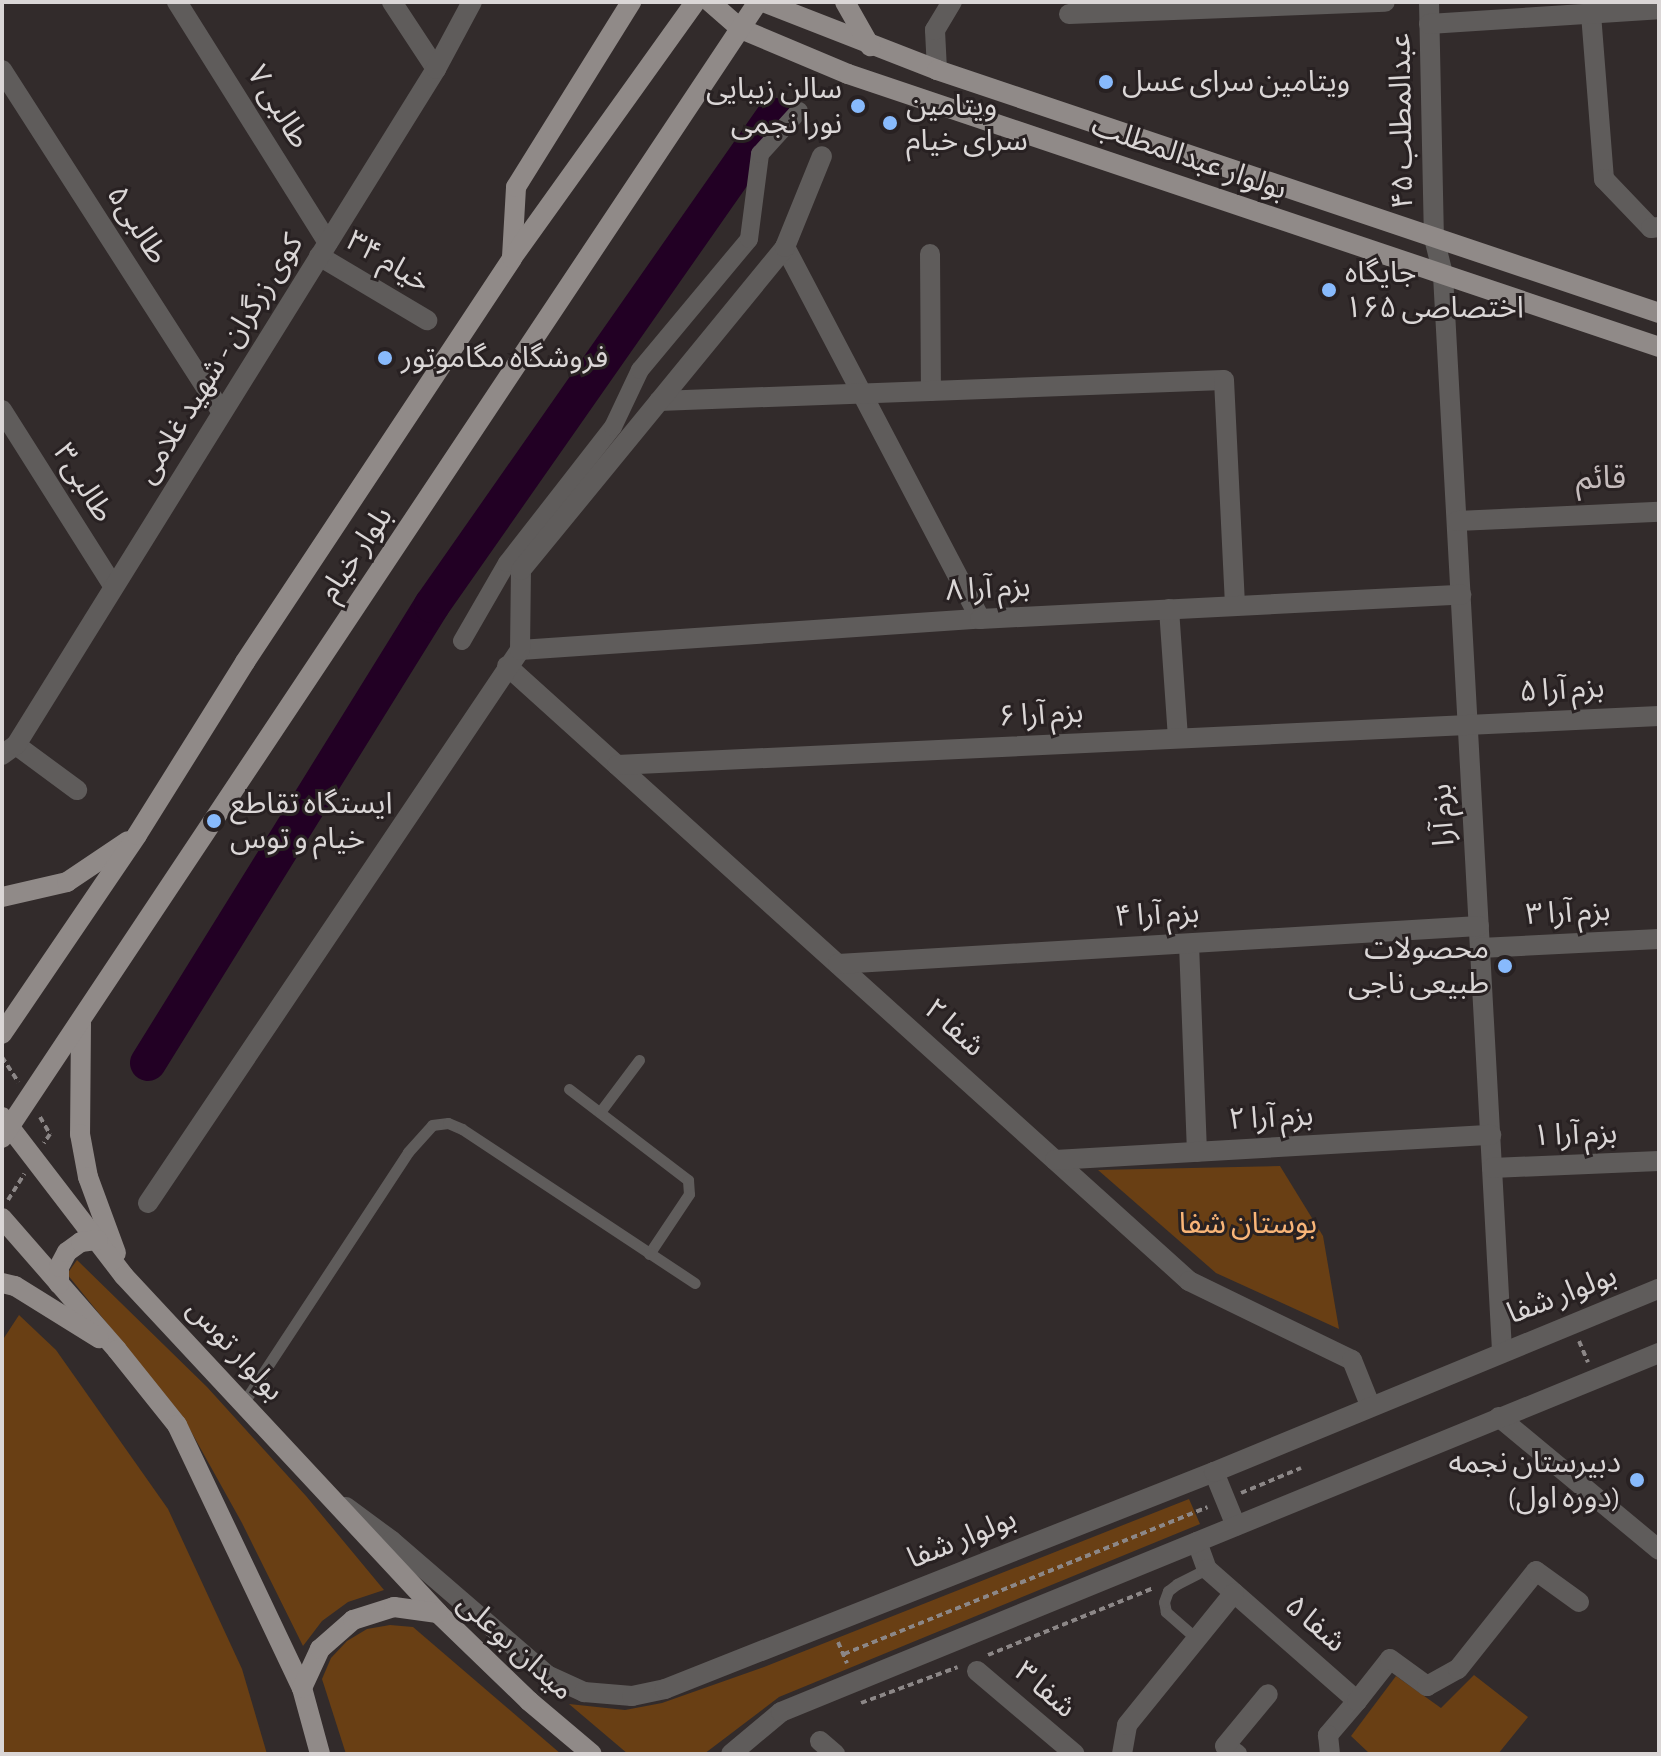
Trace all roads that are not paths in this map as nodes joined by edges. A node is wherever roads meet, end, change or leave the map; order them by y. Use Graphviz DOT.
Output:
graph roads {
  1 [pos="177,2"];
  2 [pos="392,2"];
  3 [pos="472,2"];
  4 [pos="631,2"];
  5 [pos="695,2"];
  6 [pos="710,2"];
  7 [pos="761,2"];
  8 [pos="845,2"];
  9 [pos="952,2"];
  10 [pos="1385,2"];
  11 [pos="1429,2"];
  12 [pos="1172,6"];
  13 [pos="1659,9"];
  14 [pos="1069,14"];
  15 [pos="1591,14"];
  16 [pos="1429,24"];
  17 [pos="741,29"];
  18 [pos="870,46"];
  19 [pos="436,69"];
  20 [pos="2,70"];
  21 [pos="937,70"];
  22 [pos="799,111"];
  23 [pos="822,156"];
  24 [pos="1655,228"];
  25 [pos="1434,238"];
  26 [pos="785,247"];
  27 [pos="324,250"];
  28 [pos="930,254"];
  29 [pos="512,258"];
  30 [pos="1443,275"];
  31 [pos="1659,313"];
  32 [pos="427,320"];
  33 [pos="1659,347"];
  34 [pos="931,391"];
  35 [pos="861,394"];
  36 [pos="659,401"];
  37 [pos="2,410"];
  38 [pos="222,413"];
  39 [pos="1659,512"];
  40 [pos="1457,521"];
  41 [pos="114,587"];
  42 [pos="1461,595"];
  43 [pos="1235,606"];
  44 [pos="1169,609"];
  45 [pos="980,619"];
  46 [pos="462,641"];
  47 [pos="514,658"];
  48 [pos="1659,716"];
  49 [pos="1468,725"];
  50 [pos="1178,738"];
  51 [pos="9,750"];
  52 [pos="617,765"];
  53 [pos="77,790"];
  54 [pos="137,835"];
  55 [pos="2,897"];
  56 [pos="1479,926"];
  57 [pos="1659,939"];
  58 [pos="1189,944"];
  59 [pos="1480,948"];
  60 [pos="838,964"];
  61 [pos="81,1022"];
  62 [pos="2,1034"];
  63 [pos="639,1060"];
  64 [pos="569,1089"];
  65 [pos="600,1112"];
  66 [pos="4,1127"];
  67 [pos="1491,1135"];
  68 [pos="1197,1152"];
  69 [pos="1055,1160"];
  70 [pos="1659,1161"];
  71 [pos="1492,1168"];
  72 [pos="148,1203"];
  73 [pos="2,1218"];
  74 [pos="98,1240"];
  75 [pos="649,1254"];
  76 [pos="124,1276"];
  77 [pos="2,1283"];
  78 [pos="695,1283"];
  79 [pos="59,1284"];
  80 [pos="1659,1289"];
  81 [pos="117,1350"];
  82 [pos="1502,1351"];
  83 [pos="1659,1353"];
  84 [pos="244,1402"];
  85 [pos="1370,1405"];
  86 [pos="1499,1417"];
  87 [pos="1214,1472"];
  88 [pos="326,1492"];
  89 [pos="1236,1526"];
  90 [pos="1197,1542"];
  91 [pos="1659,1550"];
  92 [pos="1207,1569"];
  93 [pos="1234,1593"];
  94 [pos="1579,1602"];
  95 [pos="438,1613"];
  96 [pos="1198,1640"];
  97 [pos="973,1665"];
  98 [pos="302,1688"];
  99 [pos="1268,1694"];
  100 [pos="1357,1701"];
  101 [pos="320,1754"];
  102 [pos="592,1754"];
  103 [pos="731,1754"];
  104 [pos="1075,1754"];
  105 [pos="1122,1754"];
  106 [pos="1237,1754"];
  107 [pos="1330,1754"];
  1 -- 27 [label="street, طالبی ۷"];
  2 -- 19 [label="street"];
  3 -- 19 [label="street, کوی زرگران - شهید غلامی"];
  4 -- 29 [label="main road"];
  5 -- 29 [label="main road, بلوار خیام"];
  6 -- 17 [label="main road, بولوار عبدالمطلب"];
  7 -- 17 [label="main road, بلوار خیام"];
  7 -- 18 [label="main road, بولوار عبدالمطلب"];
  8 -- 18 [label="main road"];
  9 -- 21 [label="street"];
  10 -- 12 [label="street"];
  11 -- 16 [label="street, عبدالمطلب ۴۵"];
  12 -- 14 [label="street"];
  13 -- 15 [label="street"];
  15 -- 16 [label="street"];
  15 -- 24 [label="street"];
  16 -- 25 [label="street, عبدالمطلب ۴۵"];
  17 -- 30 [label="main road, بولوار عبدالمطلب"];
  17 -- 61 [label="main road, بلوار خیام"];
  18 -- 21 [label="main road, بولوار عبدالمطلب"];
  19 -- 27 [label="street, کوی زرگران - شهید غلامی"];
  20 -- 38 [label="street, طالبی۵"];
  21 -- 25 [label="main road, بولوار عبدالمطلب"];
  22 -- 46 [label="street"];
  23 -- 26 [label="street"];
  25 -- 30 [label="street, عبدالمطلب ۴۵"];
  25 -- 31 [label="main road, بولوار عبدالمطلب"];
  26 -- 35 [label="street"];
  26 -- 36 [label="street"];
  27 -- 32 [label="street, خیام ۳۴"];
  27 -- 38 [label="street, کوی زرگران - شهید غلامی"];
  28 -- 34 [label="street"];
  29 -- 54 [label="main road, بلوار خیام"];
  30 -- 33 [label="main road, بولوار عبدالمطلب"];
  30 -- 40 [label="street, بزم آرا"];
  34 -- 35 [label="street"];
  34 -- 43 [label="street"];
  35 -- 36 [label="street"];
  35 -- 45 [label="street"];
  36 -- 47 [label="street"];
  37 -- 41 [label="street, طالبی۳"];
  38 -- 41 [label="street, کوی زرگران - شهید غلامی"];
  39 -- 40 [label="street"];
  40 -- 42 [label="street, بزم آرا"];
  41 -- 51 [label="street, کوی زرگران - شهید غلامی"];
  42 -- 43 [label="street, بزم آرا ۸"];
  42 -- 49 [label="street, بزم آرا"];
  43 -- 44 [label="street, بزم آرا ۸"];
  44 -- 45 [label="street, بزم آرا ۸"];
  44 -- 50 [label="street"];
  45 -- 47 [label="street, بزم آرا ۸"];
  47 -- 52 [label="street, شفا ۲"];
  47 -- 72 [label="street"];
  48 -- 49 [label="street, بزم آرا ۵"];
  49 -- 50 [label="street, بزم آرا ۶"];
  49 -- 56 [label="street, بزم آرا"];
  50 -- 52 [label="street, بزم آرا ۶"];
  51 -- 53 [label="street"];
  52 -- 60 [label="street, شفا ۲"];
  54 -- 55 [label="main road"];
  54 -- 62 [label="main road, بلوار خیام"];
  56 -- 58 [label="street, بزم آرا ۴"];
  56 -- 59 [label="street, بزم آرا"];
  57 -- 59 [label="street, بزم آرا ۳"];
  58 -- 60 [label="street, بزم آرا ۴"];
  58 -- 68 [label="street"];
  59 -- 67 [label="street, بزم آرا"];
  60 -- 69 [label="street, شفا ۲"];
  61 -- 66 [label="main road, بلوار خیام"];
  61 -- 76 [label="main road"];
  63 -- 65 [label="lane"];
  64 -- 65 [label="lane"];
  65 -- 75 [label="lane"];
  66 -- 74 [label="main road, بولوار توس"];
  67 -- 68 [label="street, بزم آرا ۲"];
  67 -- 71 [label="street, بزم آرا"];
  68 -- 69 [label="street, بزم آرا ۲"];
  69 -- 85 [label="street, شفا ۲"];
  70 -- 71 [label="street, بزم آرا ۱"];
  71 -- 82 [label="street, بزم آرا"];
  73 -- 79 [label="main road"];
  74 -- 76 [label="main road, بولوار توس"];
  74 -- 79 [label="main road"];
  75 -- 78 [label="lane"];
  75 -- 84 [label="lane"];
  76 -- 84 [label="main road, بولوار توس"];
  77 -- 81 [label="main road"];
  79 -- 81 [label="main road"];
  80 -- 82 [label="street, بولوار شفا"];
  81 -- 98 [label="main road"];
  82 -- 85 [label="street, بولوار شفا"];
  83 -- 86 [label="street"];
  84 -- 88 [label="main road, بولوار توس"];
  85 -- 87 [label="street, بولوار شفا"];
  86 -- 89 [label="street"];
  86 -- 91 [label="street"];
  87 -- 88 [label="street, بولوار شفا"];
  87 -- 89 [label="street"];
  88 -- 95 [label="main road, بولوار توس"];
  89 -- 90 [label="street"];
  90 -- 92 [label="street, شفا ۵"];
  90 -- 103 [label="street"];
  92 -- 93 [label="street, شفا ۵"];
  92 -- 96 [label="lane"];
  93 -- 96 [label="street"];
  93 -- 100 [label="street, شفا ۵"];
  94 -- 100 [label="street"];
  95 -- 98 [label="main road, میدان بوعلی"];
  95 -- 102 [label="main road, میدان بوعلی"];
  96 -- 105 [label="street"];
  97 -- 104 [label="street, شفا ۳"];
  98 -- 101 [label="main road"];
  99 -- 106 [label="street"];
  100 -- 107 [label="street"];
}
